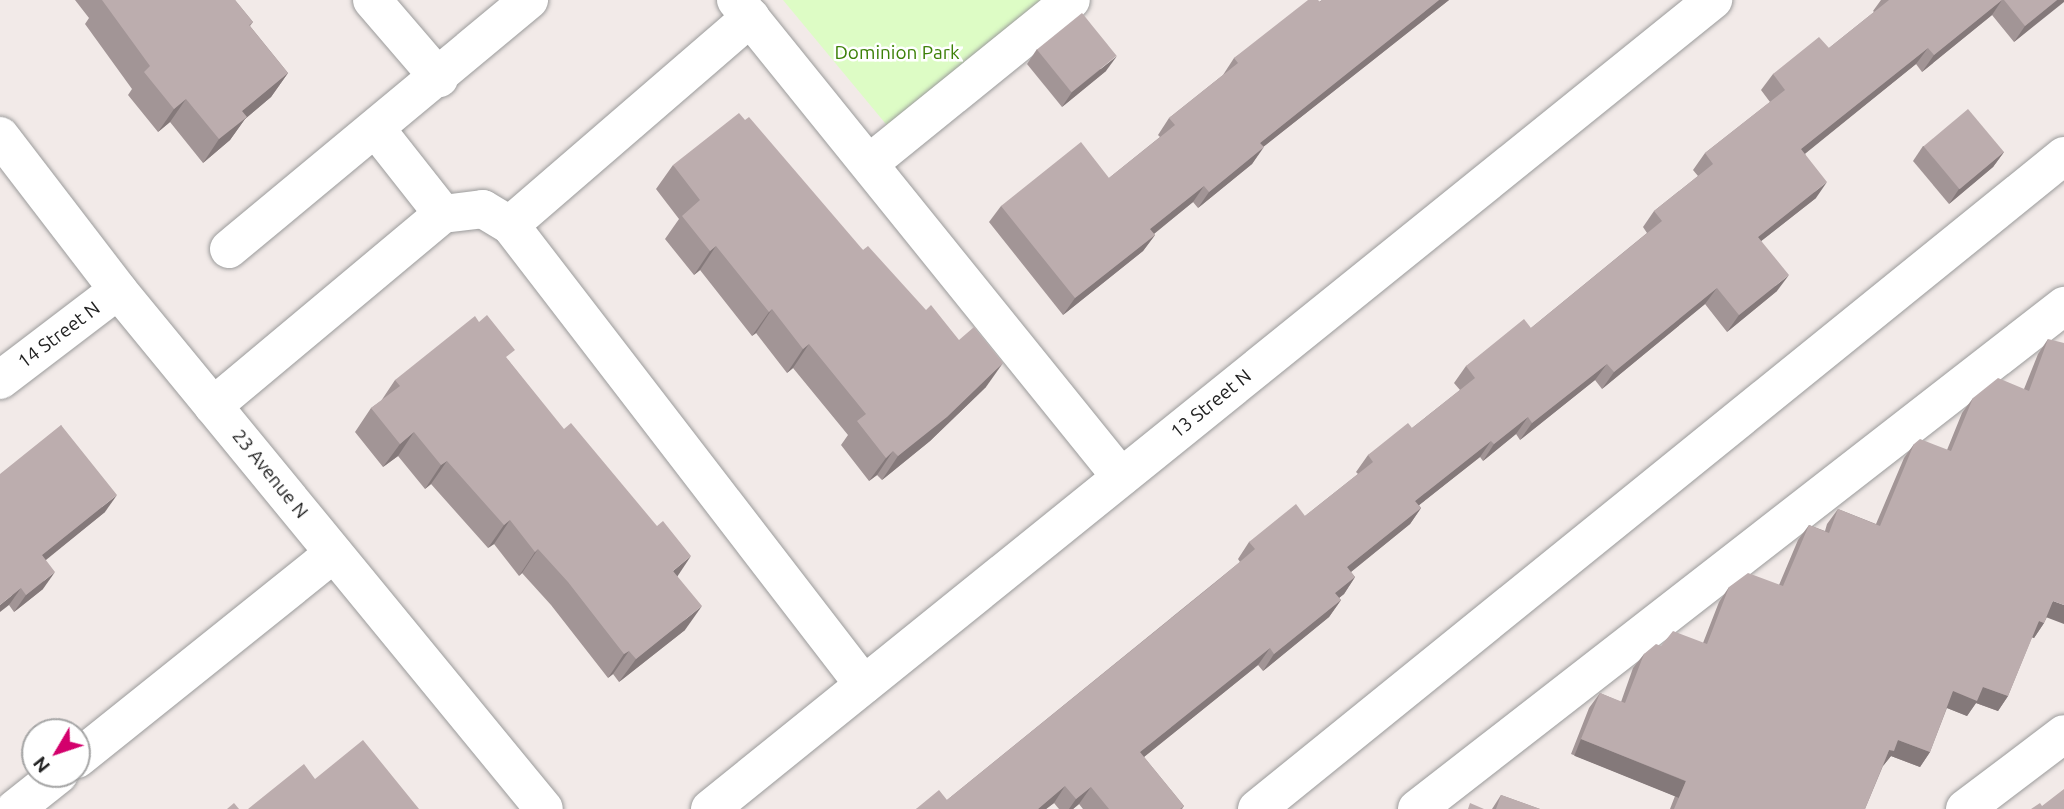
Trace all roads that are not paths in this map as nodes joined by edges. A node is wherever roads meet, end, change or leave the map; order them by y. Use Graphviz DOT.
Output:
graph roads {
  1 [pos="372,0"];
  2 [pos="529,0"];
  3 [pos="1071,0"];
  4 [pos="1713,0"];
  5 [pos="743,9"];
  6 [pos="439,78"];
  7 [pos="376,129"];
  8 [pos="0,136"];
  9 [pos="2064,156"];
  10 [pos="871,162"];
  11 [pos="443,214"];
  12 [pos="510,225"];
  13 [pos="229,249"];
  14 [pos="118,290"];
  15 [pos="2064,306"];
  16 [pos="0,380"];
  17 [pos="213,405"];
  18 [pos="1121,477"];
  19 [pos="334,553"];
  20 [pos="864,685"];
  21 [pos="2064,734"];
  22 [pos="91,748"];
  23 [pos="41,788"];
  24 [pos="15,809"];
  25 [pos="544,809"];
  26 [pos="710,809"];
  27 [pos="1256,809"];
  28 [pos="1417,809"];
  29 [pos="1965,809"];
  1 -- 6 [label="street"];
  2 -- 6 [label="street"];
  3 -- 10 [label="street"];
  4 -- 18 [label="street, 13 Street N"];
  5 -- 10 [label="street"];
  5 -- 12 [label="street"];
  6 -- 7 [label="street"];
  7 -- 11 [label="street"];
  7 -- 13 [label="street"];
  8 -- 14 [label="street, 23 Avenue N"];
  9 -- 27 [label="street"];
  10 -- 18 [label="street"];
  11 -- 12 [label="street"];
  11 -- 17 [label="street"];
  12 -- 20 [label="street"];
  14 -- 16 [label="street, 14 Street N"];
  14 -- 17 [label="street, 23 Avenue N"];
  15 -- 28 [label="street"];
  17 -- 19 [label="street, 23 Avenue N"];
  18 -- 20 [label="street, 13 Street N"];
  19 -- 22 [label="street"];
  19 -- 25 [label="street, 23 Avenue N"];
  20 -- 26 [label="street, 13 Street N"];
  21 -- 29 [label="street"];
  23 -- 24 [label="street"];
}
